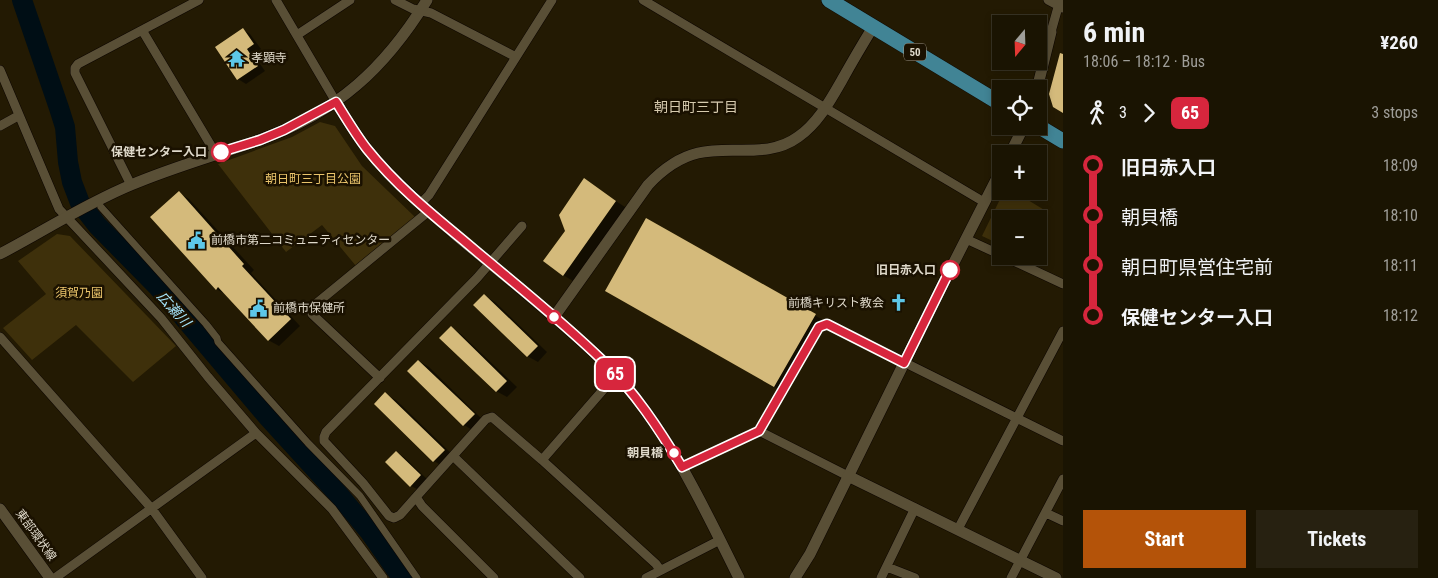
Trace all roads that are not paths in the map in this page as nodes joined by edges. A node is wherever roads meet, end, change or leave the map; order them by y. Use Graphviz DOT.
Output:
graph roads {
  1 [pos="198,0"];
  2 [pos="276,0"];
  3 [pos="349,0"];
  4 [pos="395,0"];
  5 [pos="427,0"];
  6 [pos="552,0"];
  7 [pos="643,0"];
  8 [pos="829,0"];
  9 [pos="1048,0"];
  10 [pos="1060,5"];
  11 [pos="420,11"];
  12 [pos="873,27"];
  13 [pos="142,30"];
  14 [pos="1051,32"];
  15 [pos="297,35"];
  16 [pos="516,57"];
  17 [pos="0,70"];
  18 [pos="1039,80"];
  19 [pos="992,99"];
  20 [pos="336,102"];
  21 [pos="825,108"];
  22 [pos="18,116"];
  23 [pos="0,126"];
  24 [pos="1047,131"];
  25 [pos="1063,141"];
  26 [pos="216,154"];
  27 [pos="131,185"];
  28 [pos="992,187"];
  29 [pos="984,202"];
  30 [pos="96,205"];
  31 [pos="424,208"];
  32 [pos="70,214"];
  33 [pos="522,226"];
  34 [pos="966,239"];
  35 [pos="992,251"];
  36 [pos="0,254"];
  37 [pos="490,263"];
  38 [pos="1022,265"];
  39 [pos="1063,284"];
  40 [pos="554,317"];
  41 [pos="1063,331"];
  42 [pos="0,337"];
  43 [pos="904,363"];
  44 [pos="616,375"];
  45 [pos="380,378"];
  46 [pos="1017,418"];
  47 [pos="759,431"];
  48 [pos="256,433"];
  49 [pos="1063,441"];
  50 [pos="453,456"];
  51 [pos="542,460"];
  52 [pos="682,467"];
  53 [pos="848,476"];
  54 [pos="1063,479"];
  55 [pos="416,497"];
  56 [pos="915,508"];
  57 [pos="0,509"];
  58 [pos="152,509"];
  59 [pos="1046,513"];
  60 [pos="1063,522"];
  61 [pos="958,529"];
  62 [pos="720,540"];
  63 [pos="1020,559"];
  64 [pos="887,567"];
  65 [pos="660,570"];
  66 [pos="50,578"];
  67 [pos="55,578"];
  68 [pos="202,578"];
  69 [pos="382,578"];
  70 [pos="417,578"];
  71 [pos="494,578"];
  72 [pos="580,578"];
  73 [pos="646,578"];
  74 [pos="739,578"];
  75 [pos="795,578"];
  76 [pos="881,578"];
  77 [pos="915,578"];
  78 [pos="1011,578"];
  79 [pos="1056,578"];
  1 -- 13 [label="street"];
  2 -- 15 [label="street"];
  3 -- 15 [label="street"];
  4 -- 11 [label="street"];
  5 -- 11 [label="street"];
  6 -- 16 [label="street"];
  7 -- 21 [label="street"];
  8 -- 12 [label="highway, 50"];
  9 -- 10 [label="street"];
  10 -- 14 [label="street"];
  11 -- 16 [label="street"];
  11 -- 20 [label="street"];
  12 -- 19 [label="highway, 50"];
  12 -- 21 [label="street"];
  13 -- 26 [label="street"];
  13 -- 27 [label="street"];
  14 -- 18 [label="street"];
  15 -- 20 [label="street"];
  16 -- 31 [label="street"];
  17 -- 22 [label="street"];
  20 -- 26 [label="street"];
  20 -- 31 [label="street"];
  21 -- 29 [label="street"];
  21 -- 40 [label="street"];
  22 -- 23 [label="street"];
  22 -- 32 [label="street"];
  24 -- 25 [label="highway"];
  26 -- 27 [label="street"];
  27 -- 30 [label="street"];
  28 -- 29 [label="street"];
  29 -- 34 [label="street"];
  30 -- 32 [label="street"];
  30 -- 70 [label="street"];
  31 -- 37 [label="street"];
  31 -- 45 [label="street"];
  32 -- 36 [label="street"];
  32 -- 48 [label="street"];
  33 -- 37 [label="street"];
  34 -- 35 [label="street"];
  34 -- 43 [label="street"];
  37 -- 40 [label="street"];
  37 -- 45 [label="street"];
  38 -- 39 [label="street"];
  40 -- 44 [label="street"];
  41 -- 46 [label="street"];
  42 -- 58 [label="street"];
  43 -- 46 [label="street"];
  43 -- 47 [label="street"];
  43 -- 53 [label="street"];
  44 -- 51 [label="street"];
  44 -- 52 [label="street"];
  45 -- 55 [label="street"];
  46 -- 49 [label="street"];
  46 -- 61 [label="street"];
  47 -- 52 [label="street"];
  47 -- 53 [label="street"];
  48 -- 58 [label="street"];
  48 -- 69 [label="street"];
  50 -- 51 [label="street"];
  50 -- 55 [label="street"];
  50 -- 72 [label="street"];
  51 -- 65 [label="street"];
  52 -- 62 [label="street"];
  53 -- 56 [label="street"];
  53 -- 75 [label="street"];
  54 -- 59 [label="street"];
  55 -- 71 [label="street"];
  56 -- 61 [label="street"];
  56 -- 64 [label="street"];
  57 -- 66 [label="street, 東部環状線"];
  58 -- 67 [label="street"];
  58 -- 68 [label="street"];
  59 -- 60 [label="street"];
  59 -- 63 [label="street"];
  61 -- 63 [label="street"];
  62 -- 65 [label="street"];
  62 -- 74 [label="street"];
  63 -- 78 [label="street"];
  63 -- 79 [label="street"];
  64 -- 76 [label="street"];
  64 -- 77 [label="street"];
  65 -- 73 [label="street"];
}
